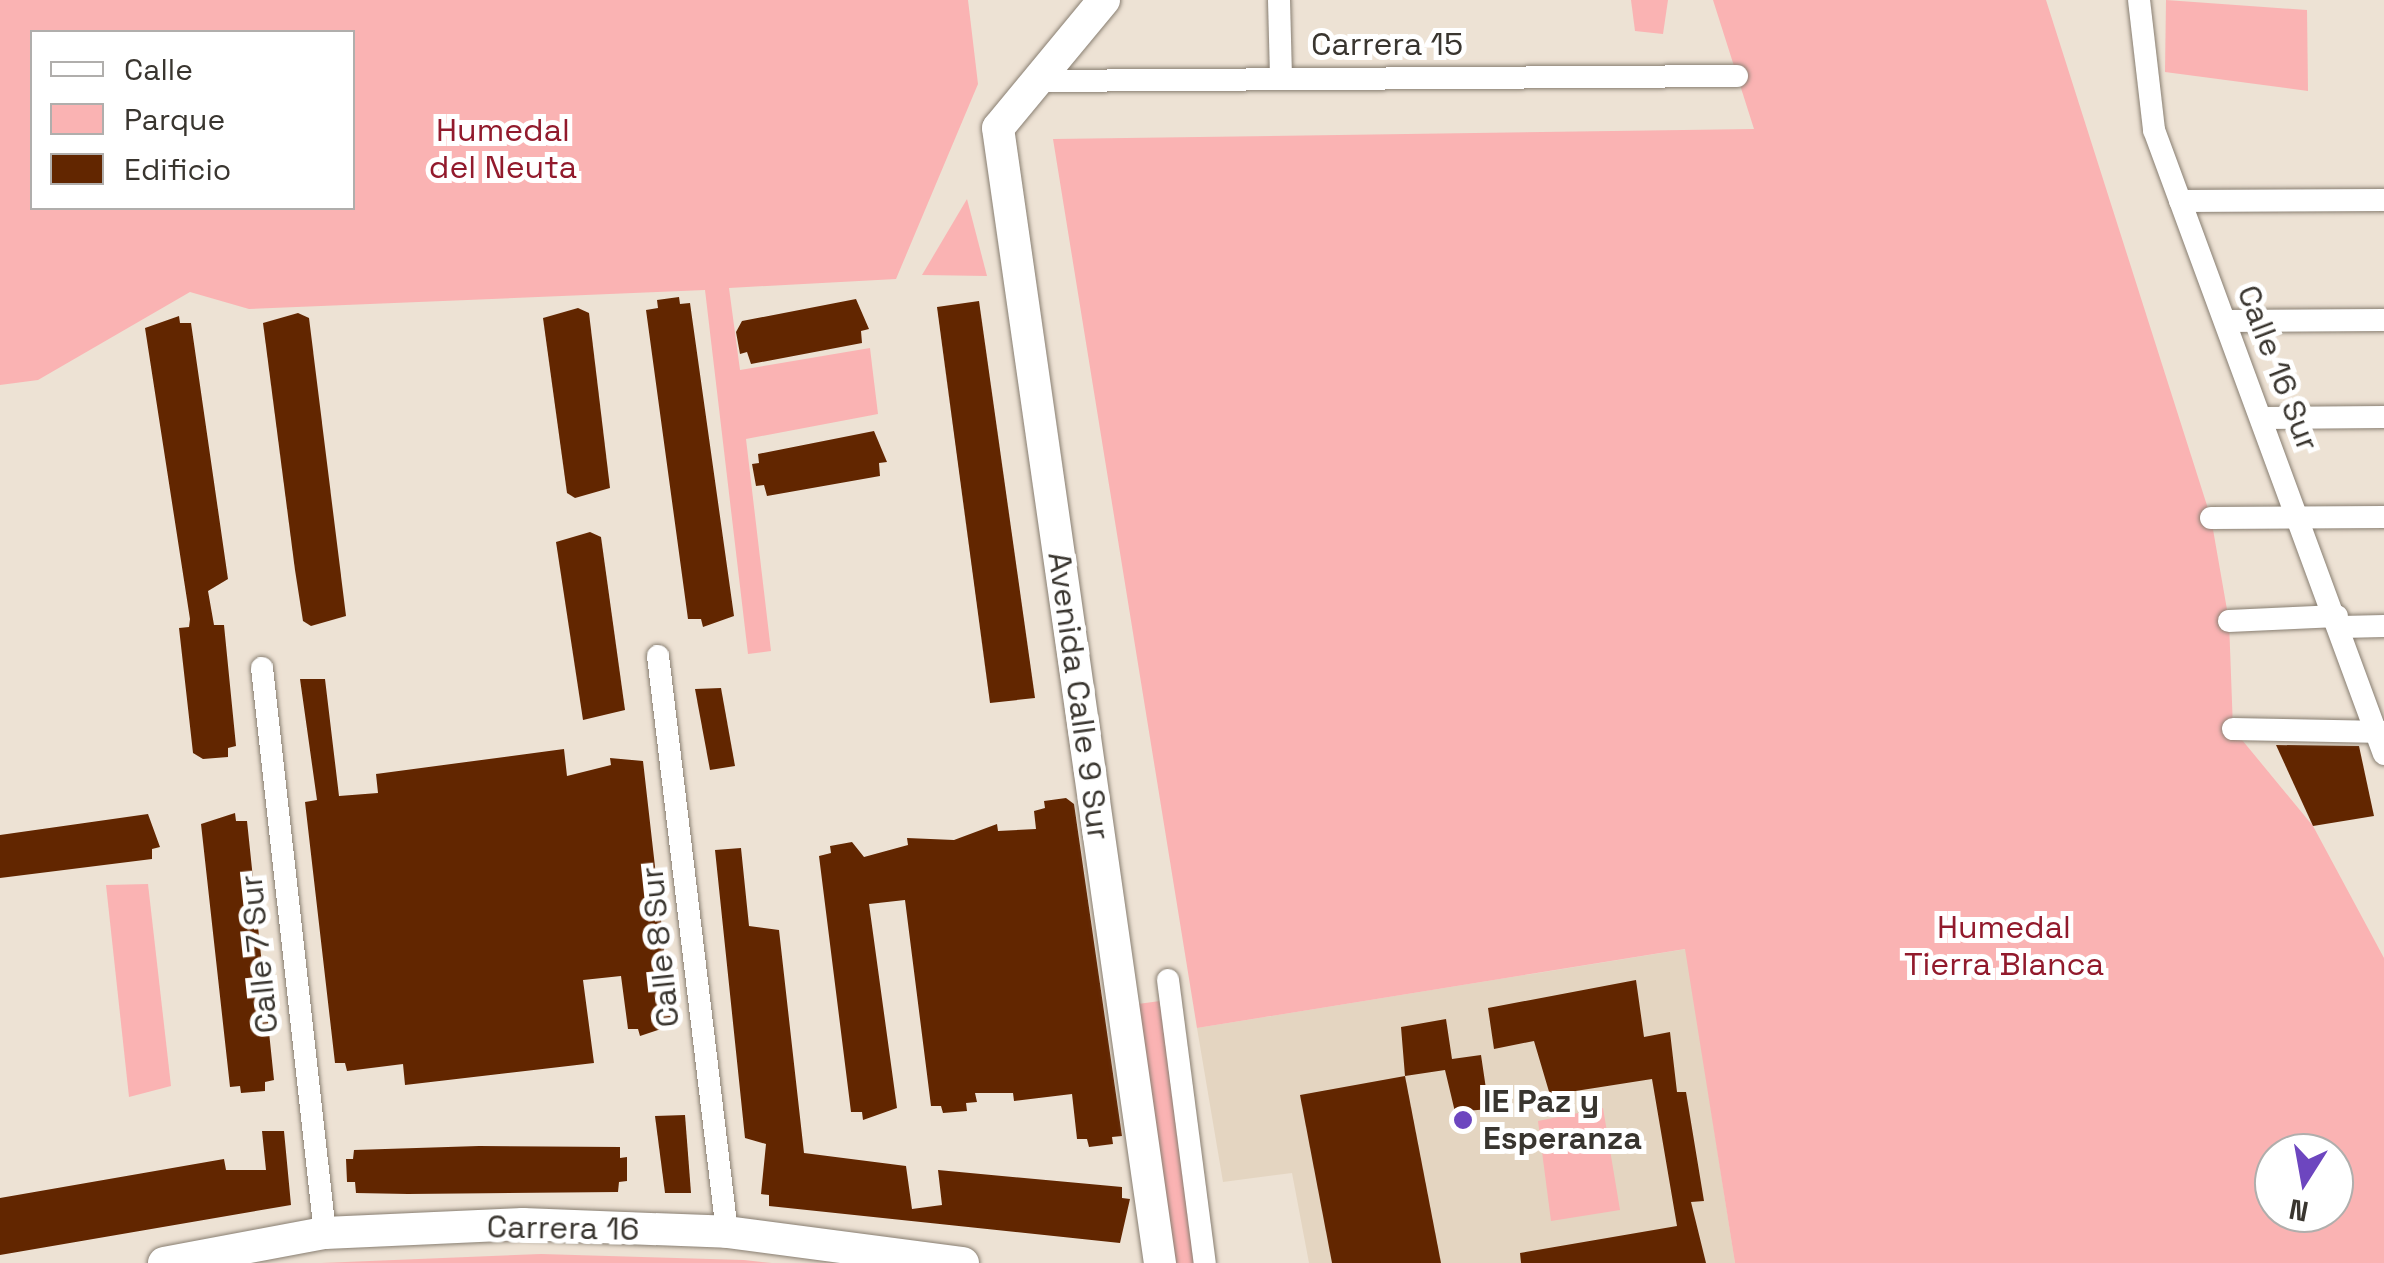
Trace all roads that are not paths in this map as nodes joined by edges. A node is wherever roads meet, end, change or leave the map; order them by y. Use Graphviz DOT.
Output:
graph roads {
  1 [pos="1104,0"];
  2 [pos="1279,0"];
  3 [pos="2139,0"];
  4 [pos="1737,76"];
  5 [pos="1281,77"];
  6 [pos="1037,81"];
  7 [pos="2384,200"];
  8 [pos="2180,201"];
  9 [pos="2384,320"];
  10 [pos="2226,321"];
  11 [pos="2384,417"];
  12 [pos="2264,418"];
  13 [pos="2298,517"];
  14 [pos="2384,517"];
  15 [pos="2211,518"];
  16 [pos="2230,620"];
  17 [pos="2339,622"];
  18 [pos="2384,626"];
  19 [pos="658,656"];
  20 [pos="262,668"];
  21 [pos="2233,730"];
  22 [pos="2382,740"];
  23 [pos="1168,980"];
  24 [pos="727,1232"];
  25 [pos="325,1233"];
  26 [pos="164,1263"];
  27 [pos="963,1263"];
  28 [pos="1160,1263"];
  29 [pos="1206,1263"];
  1 -- 6 [label="street"];
  2 -- 5 [label="street"];
  3 -- 8 [label="street, Calle 16 Sur"];
  4 -- 5 [label="street, Carrera 15"];
  5 -- 6 [label="street, Carrera 15"];
  6 -- 28 [label="street, Avenida Calle 9 Sur"];
  7 -- 8 [label="street"];
  8 -- 10 [label="street, Calle 16 Sur"];
  9 -- 10 [label="street"];
  10 -- 12 [label="street, Calle 16 Sur"];
  11 -- 12 [label="street"];
  12 -- 13 [label="street, Calle 16 Sur"];
  13 -- 14 [label="street"];
  13 -- 15 [label="street"];
  13 -- 17 [label="street, Calle 16 Sur"];
  16 -- 17 [label="street"];
  17 -- 18 [label="street"];
  17 -- 22 [label="street, Calle 16 Sur"];
  19 -- 24 [label="street, Calle 8 Sur"];
  20 -- 25 [label="street, Calle 7 Sur"];
  21 -- 22 [label="street"];
  23 -- 29 [label="street"];
  24 -- 25 [label="street, Carrera 16"];
  24 -- 27 [label="street, Carrera 16"];
  25 -- 26 [label="street, Carrera 16"];
}
